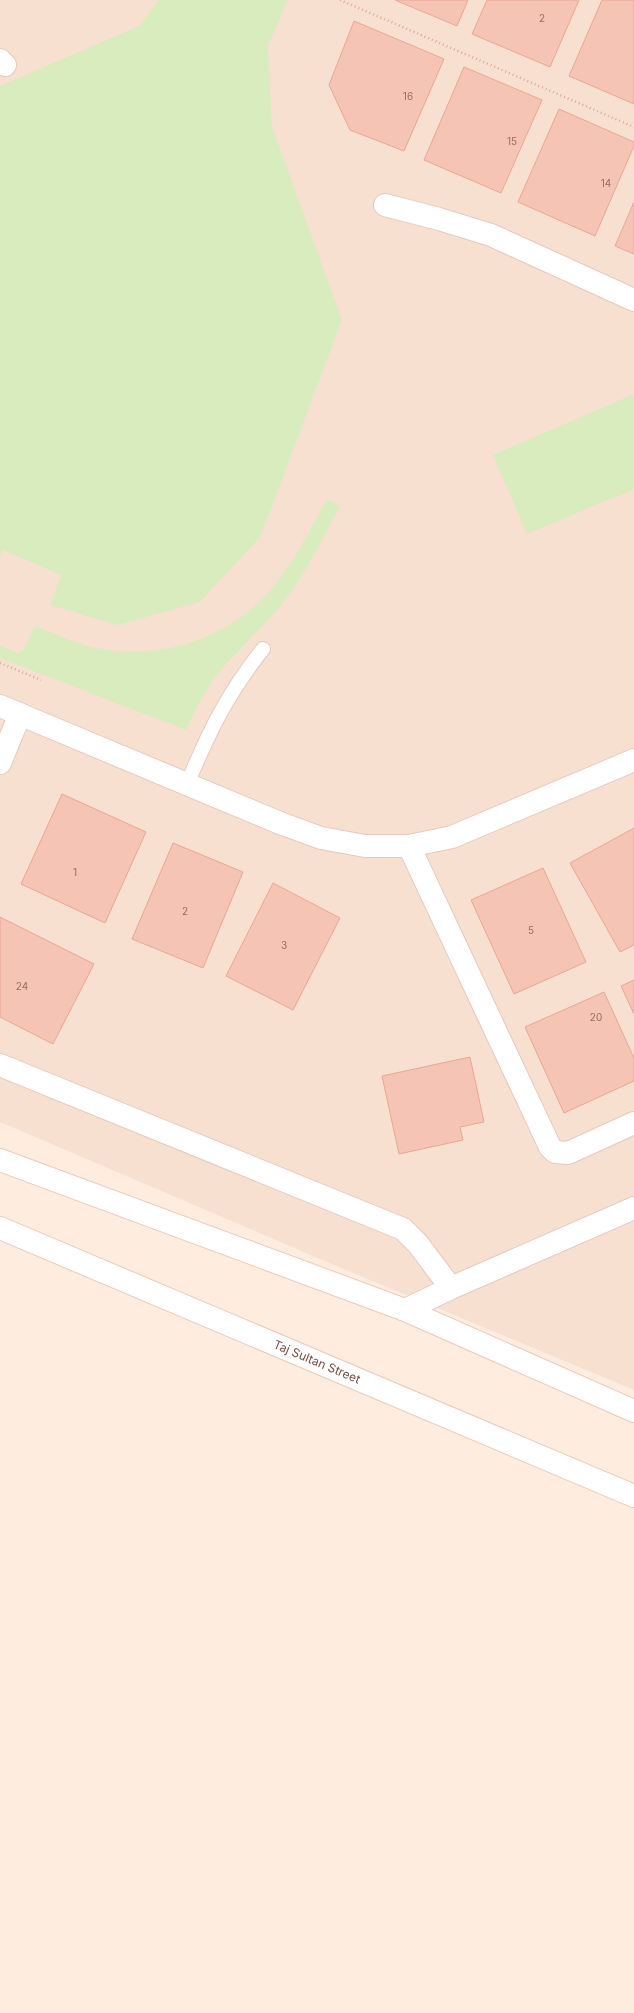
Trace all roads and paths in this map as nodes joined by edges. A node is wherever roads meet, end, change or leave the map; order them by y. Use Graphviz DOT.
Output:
graph roads {
  1 [pos="340,0"];
  2 [pos="634,127"];
  3 [pos="385,205"];
  4 [pos="634,300"];
  5 [pos="263,649"];
  6 [pos="0,663"];
  7 [pos="41,680"];
  8 [pos="0,706"];
  9 [pos="20,714"];
  10 [pos="634,760"];
  11 [pos="0,763"];
  12 [pos="187,784"];
  13 [pos="409,846"];
  14 [pos="0,1065"];
  15 [pos="634,1122"];
  16 [pos="0,1160"];
  17 [pos="634,1208"];
  18 [pos="0,1228"];
  19 [pos="451,1288"];
  20 [pos="405,1310"];
  21 [pos="634,1411"];
  22 [pos="634,1496"];
  1 -- 2 [label="path"];
  3 -- 4 [label="street"];
  5 -- 12 [label="lane"];
  6 -- 7 [label="path"];
  8 -- 9 [label="street"];
  9 -- 11 [label="street"];
  9 -- 12 [label="street"];
  10 -- 13 [label="street"];
  12 -- 13 [label="street"];
  13 -- 15 [label="street"];
  14 -- 19 [label="street"];
  16 -- 20 [label="street"];
  17 -- 19 [label="street"];
  18 -- 22 [label="street, Taj Sultan Street"];
  19 -- 20 [label="street"];
  20 -- 21 [label="street"];
}
